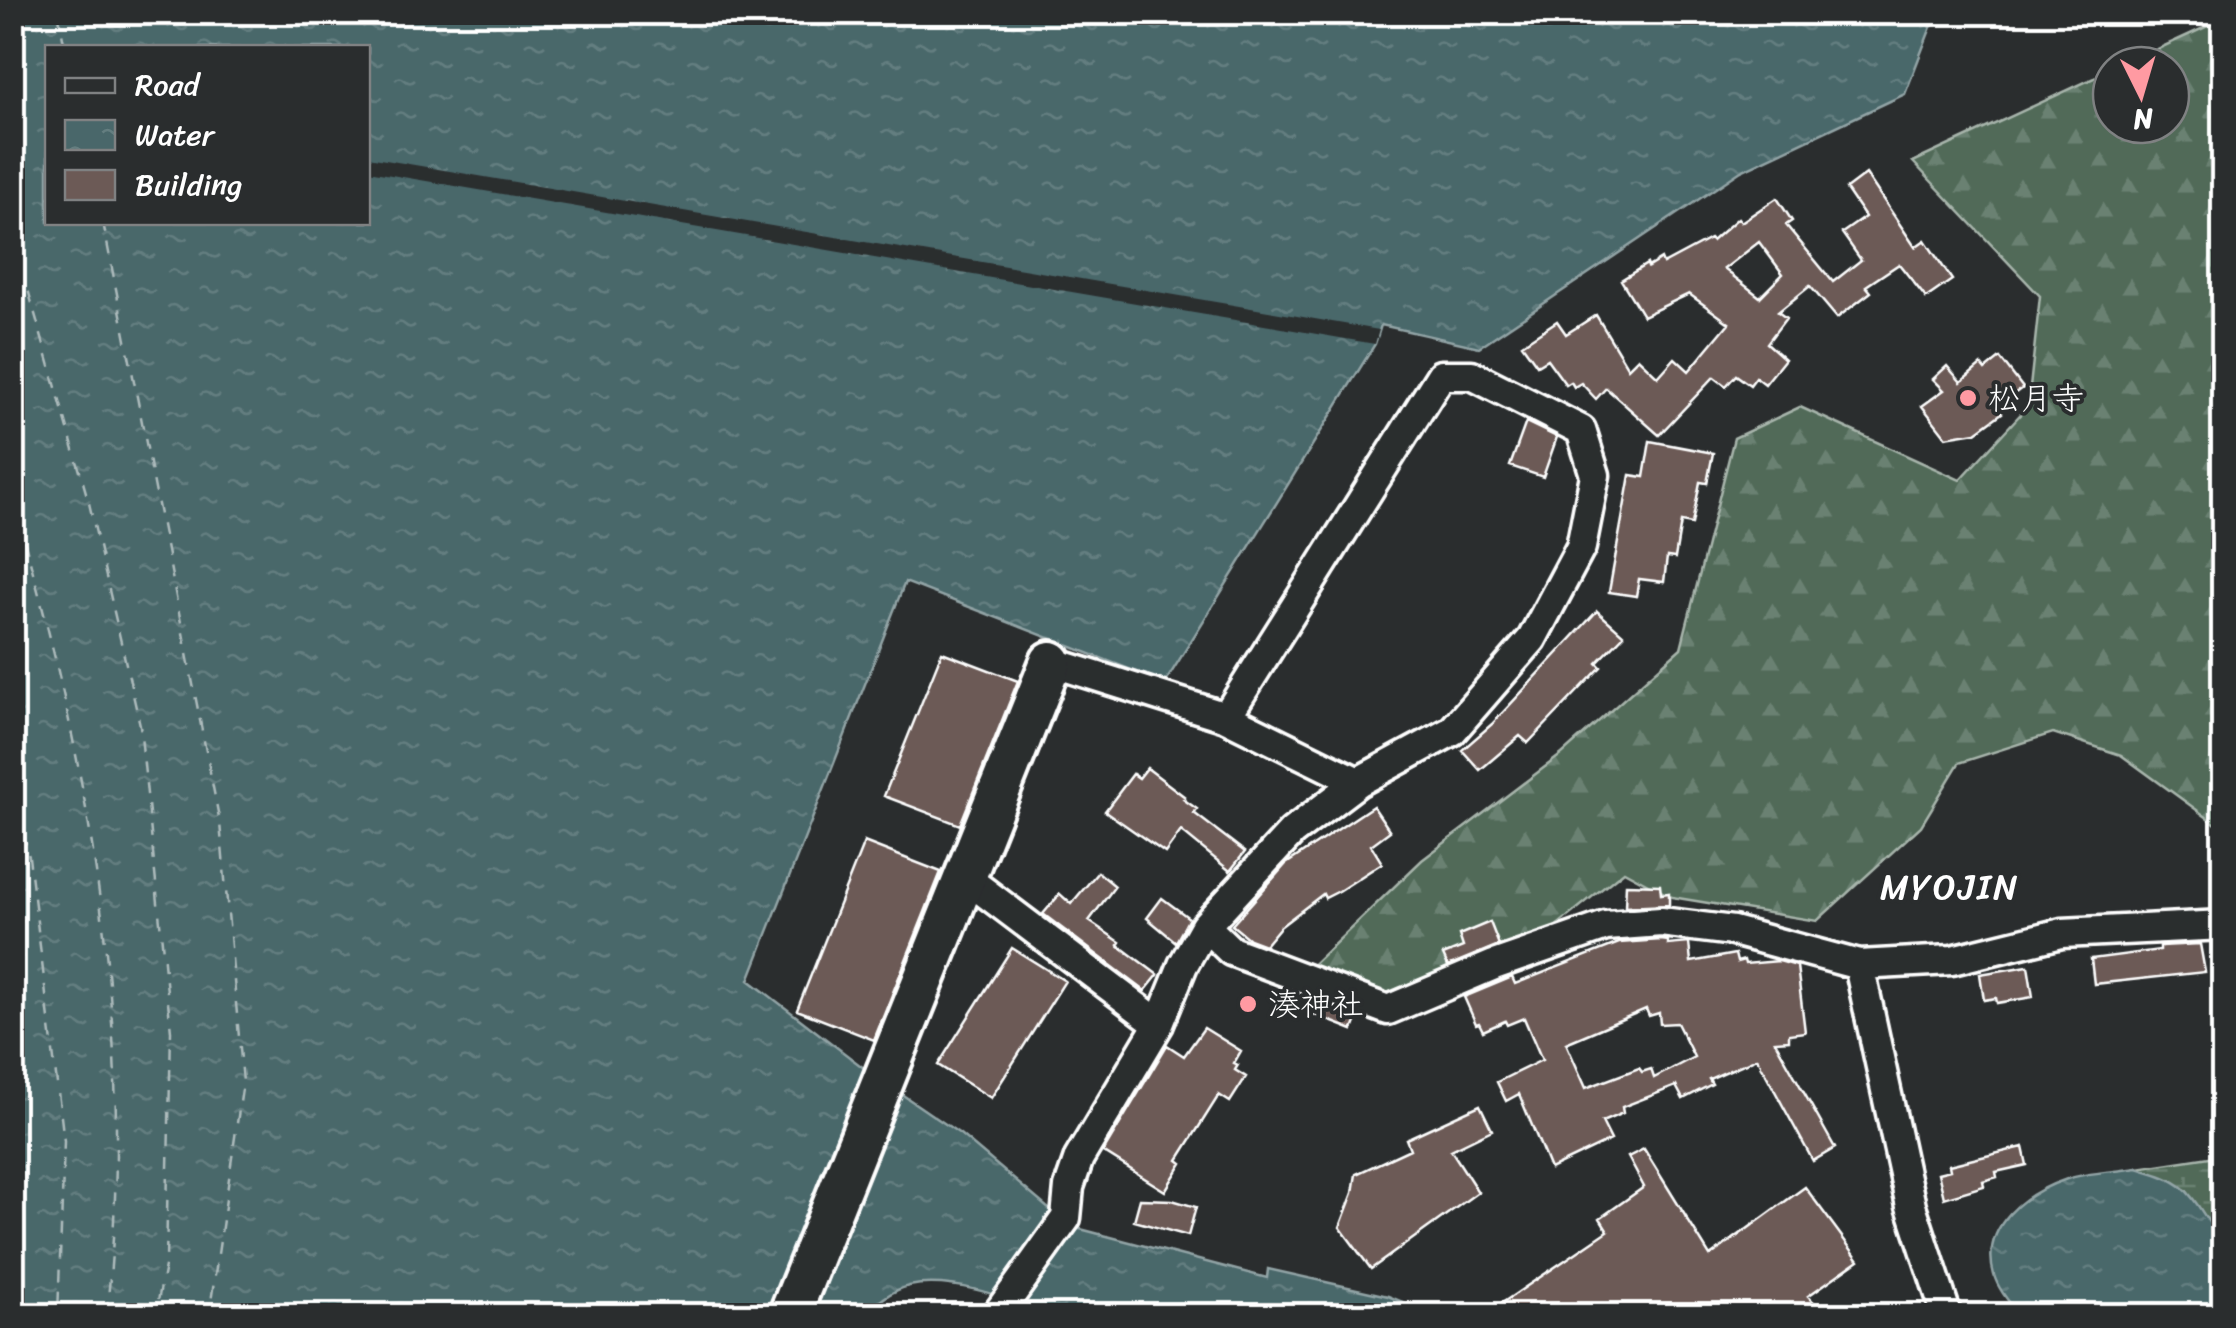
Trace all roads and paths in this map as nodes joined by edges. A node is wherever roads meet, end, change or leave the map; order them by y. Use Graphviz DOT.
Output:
graph roads {
  1 [pos="1050,662"];
  2 [pos="1226,718"];
  3 [pos="1358,782"];
  4 [pos="966,878"];
  5 [pos="2224,925"];
  6 [pos="1205,926"];
  7 [pos="1859,964"];
  8 [pos="1159,1024"];
  9 [pos="1001,1307"];
  10 [pos="789,1316"];
  11 [pos="1947,1316"];
  1 -- 2 [label="street"];
  1 -- 4 [label="street"];
  2 -- 3 [label="street"];
  2 -- 3 [label="street"];
  3 -- 6 [label="street"];
  4 -- 8 [label="street"];
  4 -- 10 [label="street"];
  5 -- 7 [label="street"];
  6 -- 7 [label="street"];
  6 -- 8 [label="street"];
  7 -- 11 [label="street"];
  8 -- 9 [label="street"];
}
